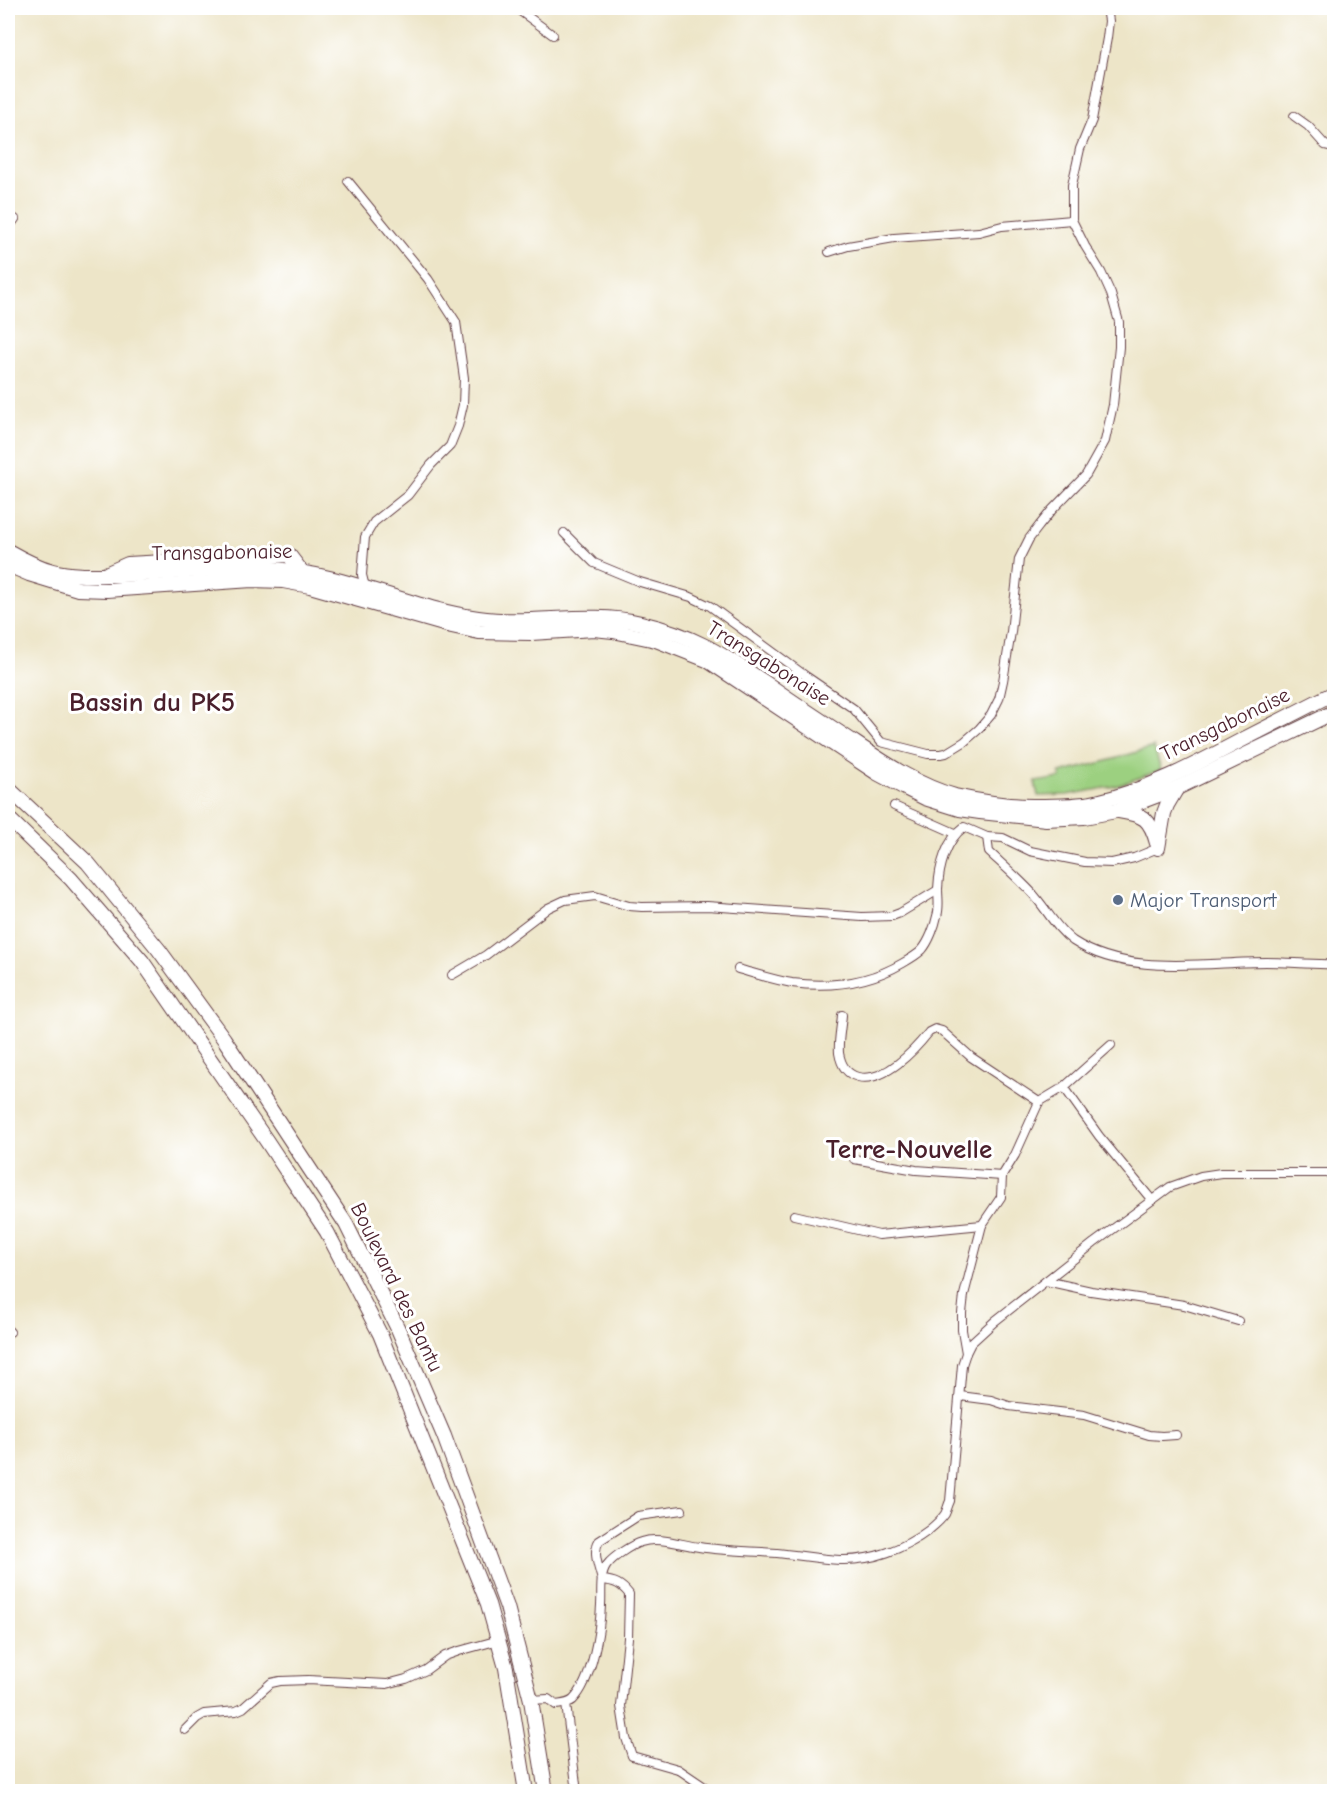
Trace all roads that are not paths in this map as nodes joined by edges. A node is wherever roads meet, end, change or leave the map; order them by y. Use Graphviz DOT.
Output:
graph roads {
  1 [pos="516,8"];
  2 [pos="1107,8"];
  3 [pos="553,35"];
  4 [pos="1294,116"];
  5 [pos="1335,147"];
  6 [pos="348,181"];
  7 [pos="15,219"];
  8 [pos="1072,220"];
  9 [pos="8,228"];
  10 [pos="829,252"];
  11 [pos="564,533"];
  12 [pos="8,551"];
  13 [pos="8,565"];
  14 [pos="365,588"];
  15 [pos="1335,693"];
  16 [pos="1335,712"];
  17 [pos="881,742"];
  18 [pos="871,754"];
  19 [pos="8,788"];
  20 [pos="1177,788"];
  21 [pos="894,806"];
  22 [pos="1116,811"];
  23 [pos="8,818"];
  24 [pos="955,833"];
  25 [pos="987,837"];
  26 [pos="1158,848"];
  27 [pos="938,890"];
  28 [pos="1335,964"];
  29 [pos="738,969"];
  30 [pos="452,975"];
  31 [pos="842,1016"];
  32 [pos="1111,1045"];
  33 [pos="1064,1087"];
  34 [pos="1039,1102"];
  35 [pos="854,1159"];
  36 [pos="1335,1173"];
  37 [pos="1002,1176"];
  38 [pos="1151,1199"];
  39 [pos="794,1215"];
  40 [pos="982,1225"];
  41 [pos="1046,1281"];
  42 [pos="1238,1321"];
  43 [pos="966,1353"];
  44 [pos="960,1396"];
  45 [pos="1176,1435"];
  46 [pos="682,1510"];
  47 [pos="602,1580"];
  48 [pos="499,1640"];
  49 [pos="531,1700"];
  50 [pos="566,1704"];
  51 [pos="185,1730"];
  52 [pos="526,1791"];
  53 [pos="546,1791"];
  54 [pos="577,1791"];
  55 [pos="712,1791"];
  1 -- 3 [label="street"];
  2 -- 8 [label="street"];
  4 -- 5 [label="street"];
  6 -- 14 [label="street"];
  7 -- 9 [label="street"];
  8 -- 10 [label="street"];
  8 -- 17 [label="street"];
  11 -- 17 [label="street"];
  12 -- 14 [label="highway, Transgabonaise"];
  13 -- 22 [label="highway, Transgabonaise"];
  14 -- 18 [label="highway, Transgabonaise"];
  15 -- 18 [label="highway, Transgabonaise"];
  16 -- 20 [label="highway, Transgabonaise"];
  17 -- 18 [label="street"];
  19 -- 49 [label="highway, Boulevard des Bantu"];
  20 -- 22 [label="highway, Transgabonaise"];
  20 -- 26 [label="highway"];
  21 -- 24 [label="street"];
  22 -- 26 [label="highway"];
  23 -- 48 [label="highway, Boulevard des Bantu"];
  24 -- 25 [label="street"];
  24 -- 27 [label="street"];
  25 -- 26 [label="street"];
  25 -- 28 [label="street"];
  27 -- 29 [label="street"];
  27 -- 30 [label="street"];
  31 -- 34 [label="street"];
  32 -- 33 [label="street"];
  33 -- 34 [label="street"];
  33 -- 38 [label="street"];
  34 -- 37 [label="street"];
  35 -- 37 [label="street"];
  36 -- 38 [label="street"];
  37 -- 40 [label="street"];
  38 -- 41 [label="street"];
  39 -- 40 [label="street"];
  40 -- 43 [label="street"];
  41 -- 42 [label="street"];
  41 -- 43 [label="street"];
  43 -- 44 [label="street"];
  44 -- 45 [label="street"];
  44 -- 47 [label="street"];
  46 -- 47 [label="street"];
  47 -- 50 [label="street"];
  47 -- 55 [label="street"];
  48 -- 51 [label="street"];
  48 -- 52 [label="highway, Boulevard des Bantu"];
  49 -- 50 [label="street"];
  49 -- 53 [label="highway, Boulevard des Bantu"];
  50 -- 54 [label="street"];
}
